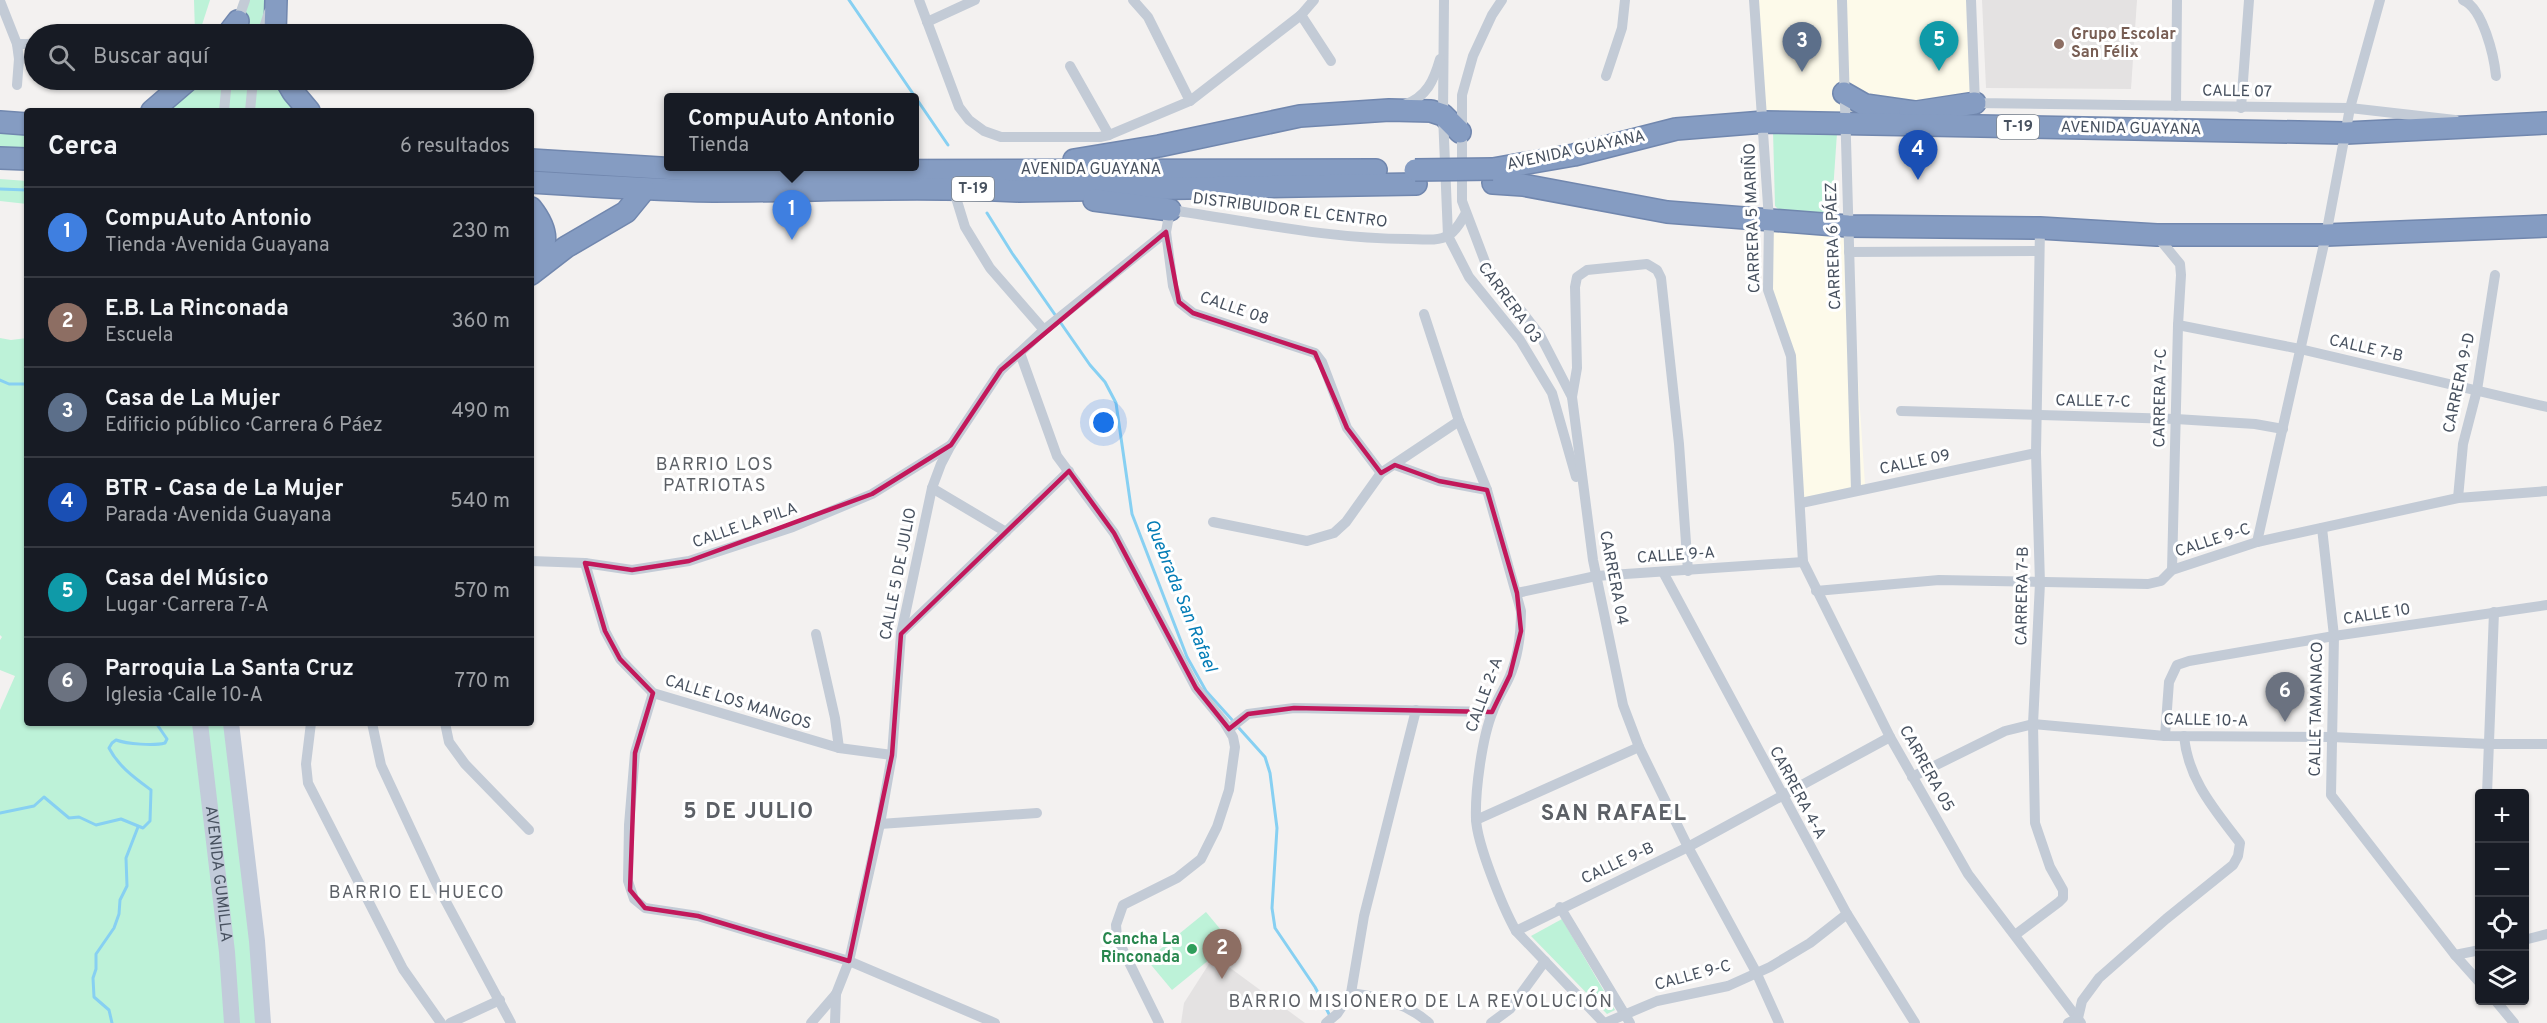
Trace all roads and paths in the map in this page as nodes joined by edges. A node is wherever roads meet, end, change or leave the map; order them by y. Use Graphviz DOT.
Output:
graph roads {
  1 [pos="244,0"];
  2 [pos="275,0"];
  3 [pos="920,0"];
  4 [pos="975,0"];
  5 [pos="1133,0"];
  6 [pos="1314,0"];
  7 [pos="1444,0"];
  8 [pos="1502,0"];
  9 [pos="1625,0"];
  10 [pos="1755,0"];
  11 [pos="1842,0"];
  12 [pos="1971,0"];
  13 [pos="2177,0"];
  14 [pos="2249,0"];
  15 [pos="2380,0"];
  16 [pos="0,1"];
  17 [pos="2468,1"];
  18 [pos="1301,15"];
  19 [pos="927,22"];
  20 [pos="235,24"];
  21 [pos="266,24"];
  22 [pos="275,24"];
  23 [pos="17,44"];
  24 [pos="24,44"];
  25 [pos="1444,44"];
  26 [pos="1331,61"];
  27 [pos="1070,66"];
  28 [pos="1606,76"];
  29 [pos="2496,76"];
  30 [pos="17,85"];
  31 [pos="176,90"];
  32 [pos="226,90"];
  33 [pos="252,90"];
  34 [pos="292,90"];
  35 [pos="1844,93"];
  36 [pos="1190,101"];
  37 [pos="1975,104"];
  38 [pos="2176,106"];
  39 [pos="155,108"];
  40 [pos="224,108"];
  41 [pos="250,108"];
  42 [pos="306,108"];
  43 [pos="2241,108"];
  44 [pos="2350,108"];
  45 [pos="1389,110"];
  46 [pos="1914,112"];
  47 [pos="1443,115"];
  48 [pos="0,122"];
  49 [pos="1764,122"];
  50 [pos="1879,123"];
  51 [pos="2547,123"];
  52 [pos="24,124"];
  53 [pos="1845,124"];
  54 [pos="1949,126"];
  55 [pos="2497,126"];
  56 [pos="1460,132"];
  57 [pos="2346,133"];
  58 [pos="1109,135"];
  59 [pos="0,158"];
  60 [pos="24,159"];
  61 [pos="534,160"];
  62 [pos="664,168"];
  63 [pos="709,171"];
  64 [pos="1493,176"];
  65 [pos="1018,181"];
  66 [pos="534,182"];
  67 [pos="953,188"];
  68 [pos="644,190"];
  69 [pos="1170,210"];
  70 [pos="534,212"];
  71 [pos="1466,213"];
  72 [pos="1769,220"];
  73 [pos="1848,226"];
  74 [pos="2547,226"];
  75 [pos="2040,228"];
  76 [pos="1166,232"];
  77 [pos="2157,235"];
  78 [pos="2326,235"];
  79 [pos="1448,236"];
  80 [pos="2039,251"];
  81 [pos="1849,252"];
  82 [pos="534,268"];
  83 [pos="534,270"];
  84 [pos="2495,275"];
  85 [pos="1424,314"];
  86 [pos="2178,325"];
  87 [pos="1048,327"];
  88 [pos="2300,349"];
  89 [pos="1020,353"];
  90 [pos="2477,390"];
  91 [pos="1572,397"];
  92 [pos="2547,407"];
  93 [pos="1901,411"];
  94 [pos="2037,416"];
  95 [pos="2176,419"];
  96 [pos="1459,422"];
  97 [pos="2283,429"];
  98 [pos="951,445"];
  99 [pos="2036,453"];
  100 [pos="1395,465"];
  101 [pos="1069,471"];
  102 [pos="1381,473"];
  103 [pos="932,488"];
  104 [pos="1487,490"];
  105 [pos="1856,490"];
  106 [pos="2547,491"];
  107 [pos="2458,498"];
  108 [pos="1584,502"];
  109 [pos="1801,503"];
  110 [pos="1213,522"];
  111 [pos="2322,528"];
  112 [pos="1006,532"];
  113 [pos="2257,542"];
  114 [pos="534,561"];
  115 [pos="1803,562"];
  116 [pos="585,563"];
  117 [pos="2172,570"];
  118 [pos="1688,571"];
  119 [pos="1663,572"];
  120 [pos="1596,576"];
  121 [pos="2040,583"];
  122 [pos="1816,591"];
  123 [pos="1517,593"];
  124 [pos="2547,605"];
  125 [pos="2494,612"];
  126 [pos="816,634"];
  127 [pos="901,634"];
  128 [pos="2334,636"];
  129 [pos="653,693"];
  130 [pos="1416,710"];
  131 [pos="1492,712"];
  132 [pos="2033,724"];
  133 [pos="200,726"];
  134 [pos="231,726"];
  135 [pos="311,726"];
  136 [pos="373,726"];
  137 [pos="446,726"];
  138 [pos="1231,727"];
  139 [pos="2165,736"];
  140 [pos="2184,736"];
  141 [pos="1890,737"];
  142 [pos="2332,737"];
  143 [pos="2488,744"];
  144 [pos="2547,744"];
  145 [pos="1639,747"];
  146 [pos="839,748"];
  147 [pos="892,754"];
  148 [pos="1912,777"];
  149 [pos="2487,789"];
  150 [pos="1782,797"];
  151 [pos="1037,813"];
  152 [pos="1476,820"];
  153 [pos="880,824"];
  154 [pos="529,830"];
  155 [pos="1688,847"];
  156 [pos="1560,907"];
  157 [pos="1847,914"];
  158 [pos="1516,931"];
  159 [pos="2547,934"];
  160 [pos="2015,935"];
  161 [pos="2529,939"];
  162 [pos="2475,951"];
  163 [pos="2455,955"];
  164 [pos="1545,961"];
  165 [pos="849,962"];
  166 [pos="1756,972"];
  167 [pos="2475,977"];
  168 [pos="836,993"];
  169 [pos="1351,993"];
  170 [pos="500,1000"];
  171 [pos="2499,1005"];
  172 [pos="1628,1018"];
  173 [pos="2076,1021"];
  174 [pos="232,1023"];
  175 [pos="263,1023"];
  176 [pos="441,1023"];
  177 [pos="450,1023"];
  178 [pos="511,1023"];
  179 [pos="811,1023"];
  180 [pos="835,1023"];
  181 [pos="995,1023"];
  182 [pos="1159,1023"];
  183 [pos="1327,1023"];
  184 [pos="1429,1023"];
  185 [pos="1491,1023"];
  186 [pos="1605,1023"];
  187 [pos="1779,1023"];
  188 [pos="1915,1023"];
  189 [pos="2514,1023"];
  1 -- 20 [label="street"];
  2 -- 21 [label="street"];
  2 -- 22 [label="highway"];
  3 -- 19 [label="street"];
  4 -- 19 [label="street"];
  5 -- 36 [label="street"];
  6 -- 18 [label="street"];
  7 -- 25 [label="street"];
  8 -- 56 [label="street, CARRERA 04"];
  9 -- 28 [label="street"];
  10 -- 49 [label="street, CARRERA 5 MARIÑO"];
  11 -- 35 [label="street, CARRERA 6 PÁEZ"];
  12 -- 37 [label="street"];
  13 -- 38 [label="street"];
  14 -- 43 [label="street"];
  15 -- 44 [label="street"];
  16 -- 23 [label="street"];
  17 -- 29 [label="street"];
  18 -- 26 [label="street"];
  18 -- 36 [label="street"];
  19 -- 58 [label="street"];
  23 -- 24 [label="street"];
  23 -- 30 [label="street"];
  25 -- 45 [label="street"];
  25 -- 47 [label="street, CARRERA 03"];
  27 -- 58 [label="street"];
  31 -- 39 [label="highway"];
  32 -- 40 [label="street"];
  33 -- 41 [label="street"];
  34 -- 42 [label="highway"];
  35 -- 46 [label="highway"];
  35 -- 53 [label="street, CARRERA 6 PÁEZ"];
  36 -- 58 [label="street"];
  37 -- 38 [label="street, CALLE 07"];
  37 -- 46 [label="highway"];
  38 -- 43 [label="street, CALLE 07"];
  43 -- 44 [label="street, CALLE 07"];
  44 -- 55 [label="street, CALLE 07"];
  44 -- 57 [label="street"];
  45 -- 47 [label="highway"];
  45 -- 65 [label="highway"];
  46 -- 50 [label="highway"];
  46 -- 54 [label="highway"];
  47 -- 56 [label="highway"];
  47 -- 79 [label="street, CARRERA 03"];
  48 -- 52 [label="highway"];
  49 -- 53 [label="highway, AVENIDA GUAYANA / T-19"];
  49 -- 64 [label="highway, AVENIDA GUAYANA / T-19"];
  49 -- 72 [label="street, CARRERA 5 MARIÑO"];
  50 -- 53 [label="highway, AVENIDA GUAYANA / T-19"];
  50 -- 54 [label="highway, AVENIDA GUAYANA / T-19"];
  51 -- 55 [label="highway, AVENIDA GUAYANA / T-19"];
  53 -- 73 [label="street, CARRERA 6 PÁEZ"];
  54 -- 57 [label="highway, AVENIDA GUAYANA / T-19"];
  55 -- 57 [label="highway, AVENIDA GUAYANA / T-19"];
  56 -- 71 [label="street, CARRERA 04"];
  57 -- 78 [label="street"];
  59 -- 60 [label="highway"];
  61 -- 62 [label="highway, AVENIDA GUAYANA / T-19"];
  63 -- 65 [label="highway, AVENIDA GUAYANA / T-19"];
  64 -- 65 [label="highway, AVENIDA GUAYANA / T-19, bridge"];
  64 -- 72 [label="highway, AVENIDA GUAYANA / T-19"];
  65 -- 67 [label="highway, AVENIDA GUAYANA / T-19"];
  65 -- 69 [label="highway"];
  66 -- 68 [label="highway, AVENIDA GUAYANA / T-19"];
  67 -- 68 [label="highway, AVENIDA GUAYANA / T-19"];
  67 -- 87 [label="street"];
  68 -- 83 [label="highway"];
  69 -- 76 [label="street"];
  69 -- 79 [label="street, DISTRIBUIDOR EL CENTRO"];
  70 -- 82 [label="highway"];
  71 -- 79 [label="street"];
  71 -- 91 [label="street, CARRERA 04"];
  72 -- 73 [label="highway, AVENIDA GUAYANA / T-19"];
  72 -- 109 [label="street, CARRERA 5 MARIÑO"];
  73 -- 75 [label="highway, AVENIDA GUAYANA / T-19"];
  73 -- 81 [label="street, CARRERA 6 PÁEZ"];
  74 -- 78 [label="highway, AVENIDA GUAYANA / T-19"];
  75 -- 77 [label="highway, AVENIDA GUAYANA / T-19"];
  75 -- 80 [label="street, CARRERA 7-B"];
  76 -- 87 [label="street, CALLE 5 DE JULIO"];
  76 -- 102 [label="street, CALLE 08"];
  77 -- 78 [label="highway, AVENIDA GUAYANA / T-19"];
  77 -- 86 [label="street, CARRERA 7-C"];
  78 -- 88 [label="street"];
  79 -- 108 [label="street, CARRERA 03"];
  80 -- 81 [label="street"];
  80 -- 94 [label="street, CARRERA 7-B"];
  81 -- 105 [label="street, CARRERA 6 PÁEZ"];
  84 -- 90 [label="street, CARRERA 9-D"];
  85 -- 96 [label="street, CALLE 2-A"];
  86 -- 88 [label="street, CALLE 7-B"];
  86 -- 95 [label="street, CARRERA 7-C"];
  87 -- 89 [label="street, CALLE 5 DE JULIO"];
  88 -- 90 [label="street, CALLE 7-B"];
  88 -- 97 [label="street"];
  89 -- 98 [label="street, CALLE 5 DE JULIO"];
  89 -- 101 [label="street"];
  90 -- 92 [label="street, CALLE 7-B"];
  90 -- 107 [label="street, CARRERA 9-D"];
  91 -- 108 [label="street, CARRERA 04"];
  91 -- 118 [label="street"];
  93 -- 94 [label="street, CALLE 7-C"];
  94 -- 95 [label="street, CALLE 7-C"];
  94 -- 99 [label="street, CARRERA 7-B"];
  95 -- 97 [label="street, CALLE 7-C"];
  95 -- 117 [label="street, CARRERA 7-C"];
  96 -- 100 [label="street"];
  96 -- 104 [label="street, CALLE 2-A"];
  97 -- 113 [label="street"];
  98 -- 103 [label="street, CALLE 5 DE JULIO"];
  98 -- 116 [label="street, CALLE LA PILA"];
  99 -- 105 [label="street, CALLE 09"];
  99 -- 121 [label="street, CARRERA 7-B"];
  100 -- 102 [label="street"];
  100 -- 104 [label="street"];
  101 -- 112 [label="street"];
  101 -- 138 [label="street"];
  102 -- 110 [label="street"];
  103 -- 112 [label="street"];
  103 -- 127 [label="street, CALLE 5 DE JULIO"];
  104 -- 123 [label="street, CALLE 2-A"];
  105 -- 109 [label="street, CALLE 09"];
  106 -- 107 [label="street, CALLE 9-C"];
  107 -- 111 [label="street, CALLE 9-C"];
  108 -- 120 [label="street, CARRERA 04"];
  109 -- 115 [label="street, CARRERA 05"];
  111 -- 113 [label="street, CALLE 9-C"];
  111 -- 128 [label="street, CALLE TAMANACO"];
  112 -- 127 [label="street"];
  113 -- 117 [label="street, CALLE 9-C"];
  114 -- 116 [label="street, CALLE LA PILA"];
  115 -- 118 [label="street, CALLE 9-A"];
  115 -- 122 [label="street, CARRERA 05"];
  116 -- 129 [label="street, CALLE LOS MANGOS"];
  117 -- 121 [label="street, CALLE 9-C"];
  118 -- 119 [label="street, CALLE 9-A"];
  119 -- 120 [label="street, CALLE 9-A"];
  119 -- 150 [label="street, CARRERA 4-A"];
  120 -- 123 [label="street, CALLE 9-A"];
  120 -- 145 [label="street, CARRERA 04"];
  121 -- 122 [label="street, CALLE 9-C"];
  121 -- 132 [label="street, CARRERA 7-B"];
  122 -- 141 [label="street, CARRERA 05"];
  123 -- 131 [label="street, CALLE 2-A"];
  124 -- 125 [label="street, CALLE 10"];
  125 -- 128 [label="street, CALLE 10"];
  125 -- 143 [label="street"];
  126 -- 146 [label="street"];
  127 -- 147 [label="street, CALLE 5 DE JULIO"];
  128 -- 139 [label="street, CALLE 10"];
  128 -- 142 [label="street, CALLE TAMANACO"];
  129 -- 146 [label="street, CALLE LOS MANGOS"];
  129 -- 165 [label="street"];
  130 -- 131 [label="street"];
  130 -- 138 [label="street"];
  130 -- 169 [label="street"];
  131 -- 152 [label="street, CALLE 2-A"];
  132 -- 139 [label="street, CALLE 10-A"];
  132 -- 148 [label="street, CALLE 10-A"];
  132 -- 160 [label="street, CARRERA 7-B"];
  133 -- 174 [label="main road, AVENIDA GUMILLA"];
  134 -- 175 [label="main road, AVENIDA GUMILLA"];
  135 -- 176 [label="street"];
  136 -- 170 [label="street"];
  137 -- 154 [label="street"];
  138 -- 182 [label="street"];
  139 -- 140 [label="street, CALLE 10-A"];
  140 -- 142 [label="street, CALLE 10-A"];
  140 -- 173 [label="street"];
  141 -- 148 [label="street, CARRERA 05"];
  141 -- 150 [label="street, CALLE 9-B"];
  142 -- 143 [label="street, CALLE 10-A"];
  142 -- 163 [label="street, CALLE TAMANACO"];
  143 -- 144 [label="street, CALLE 10-A"];
  143 -- 149 [label="street"];
  145 -- 152 [label="street"];
  145 -- 155 [label="street, CARRERA 04"];
  146 -- 147 [label="street, CALLE LOS MANGOS"];
  147 -- 153 [label="street, CALLE 5 DE JULIO"];
  148 -- 160 [label="street, CARRERA 05"];
  150 -- 155 [label="street, CALLE 9-B"];
  150 -- 157 [label="street, CARRERA 4-A"];
  151 -- 153 [label="street"];
  152 -- 158 [label="street, CALLE 2-A"];
  153 -- 165 [label="street, CALLE 5 DE JULIO"];
  155 -- 156 [label="street, CALLE 9-B"];
  155 -- 166 [label="street, CARRERA 04"];
  156 -- 158 [label="street, CALLE 9-B"];
  156 -- 172 [label="street"];
  157 -- 166 [label="street, CALLE 9-C"];
  157 -- 188 [label="street, CARRERA 4-A"];
  158 -- 164 [label="street, CALLE 2-A"];
  159 -- 161 [label="street"];
  160 -- 173 [label="street, CARRERA 05"];
  162 -- 163 [label="street"];
  163 -- 167 [label="street, CALLE TAMANACO"];
  164 -- 185 [label="street"];
  164 -- 186 [label="street, CALLE 2-A"];
  165 -- 168 [label="street, CALLE 5 DE JULIO"];
  165 -- 181 [label="street"];
  166 -- 172 [label="street, CALLE 9-C"];
  166 -- 187 [label="street, CARRERA 04"];
  168 -- 179 [label="street, CALLE 5 DE JULIO"];
  168 -- 180 [label="street"];
  169 -- 183 [label="street"];
  169 -- 184 [label="street"];
  170 -- 177 [label="street"];
  170 -- 178 [label="street"];
  171 -- 189 [label="street"];
  172 -- 186 [label="street, CALLE 9-C"];
}
